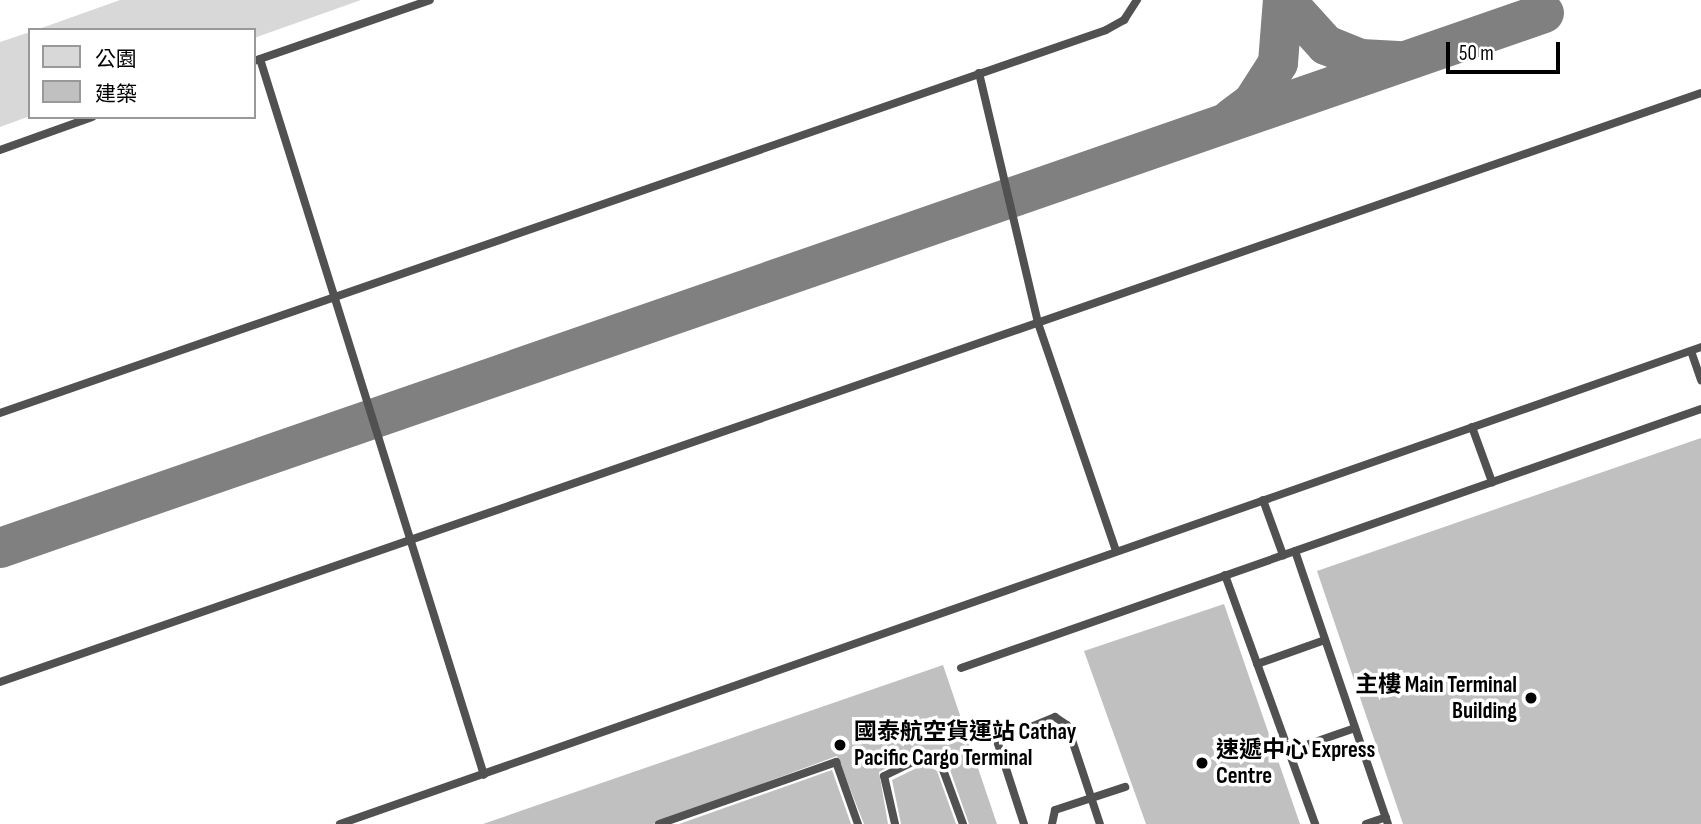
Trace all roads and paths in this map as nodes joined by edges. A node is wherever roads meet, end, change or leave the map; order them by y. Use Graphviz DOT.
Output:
graph roads {
  1 [pos="430,0"];
  2 [pos="1137,0"];
  3 [pos="257,60"];
  4 [pos="979,73"];
  5 [pos="1701,93"];
  6 [pos="86,119"];
  7 [pos="0,150"];
  8 [pos="338,296"];
  9 [pos="1038,323"];
  10 [pos="1701,347"];
  11 [pos="1691,351"];
  12 [pos="1701,380"];
  13 [pos="1701,409"];
  14 [pos="0,413"];
  15 [pos="1472,427"];
  16 [pos="1492,482"];
  17 [pos="1263,500"];
  18 [pos="406,542"];
  19 [pos="1116,551"];
  20 [pos="1295,551"];
  21 [pos="1283,555"];
  22 [pos="1226,576"];
  23 [pos="1325,640"];
  24 [pos="1257,664"];
  25 [pos="961,668"];
  26 [pos="0,682"];
  27 [pos="1355,728"];
  28 [pos="1289,751"];
  29 [pos="484,775"];
  30 [pos="1125,787"];
  31 [pos="1387,821"];
  32 [pos="340,824"];
  33 [pos="659,824"];
  34 [pos="858,824"];
  35 [pos="895,824"];
  36 [pos="962,824"];
  37 [pos="1024,824"];
  38 [pos="1052,824"];
  39 [pos="1100,824"];
  40 [pos="1315,824"];
  41 [pos="1366,824"];
  1 -- 3 [label="lane"];
  2 -- 4 [label="lane"];
  3 -- 8 [label="lane"];
  4 -- 8 [label="lane"];
  4 -- 9 [label="lane"];
  5 -- 9 [label="lane"];
  6 -- 7 [label="lane"];
  8 -- 14 [label="lane"];
  8 -- 18 [label="lane"];
  9 -- 18 [label="lane"];
  9 -- 19 [label="lane"];
  10 -- 11 [label="lane"];
  11 -- 12 [label="lane"];
  11 -- 15 [label="lane"];
  13 -- 16 [label="lane"];
  15 -- 16 [label="lane"];
  15 -- 17 [label="lane"];
  16 -- 20 [label="lane"];
  17 -- 19 [label="lane"];
  17 -- 21 [label="lane"];
  18 -- 26 [label="lane"];
  18 -- 29 [label="lane"];
  19 -- 29 [label="lane"];
  20 -- 21 [label="lane"];
  20 -- 23 [label="lane"];
  21 -- 22 [label="lane"];
  22 -- 24 [label="lane"];
  22 -- 25 [label="lane"];
  23 -- 24 [label="lane"];
  23 -- 27 [label="lane"];
  24 -- 28 [label="lane"];
  27 -- 28 [label="lane"];
  27 -- 31 [label="lane"];
  28 -- 40 [label="lane"];
  29 -- 32 [label="lane"];
  30 -- 38 [label="lane"];
  31 -- 41 [label="lane"];
  33 -- 34 [label="lane"];
  35 -- 36 [label="lane, bridge"];
  37 -- 39 [label="lane, bridge"];
}
